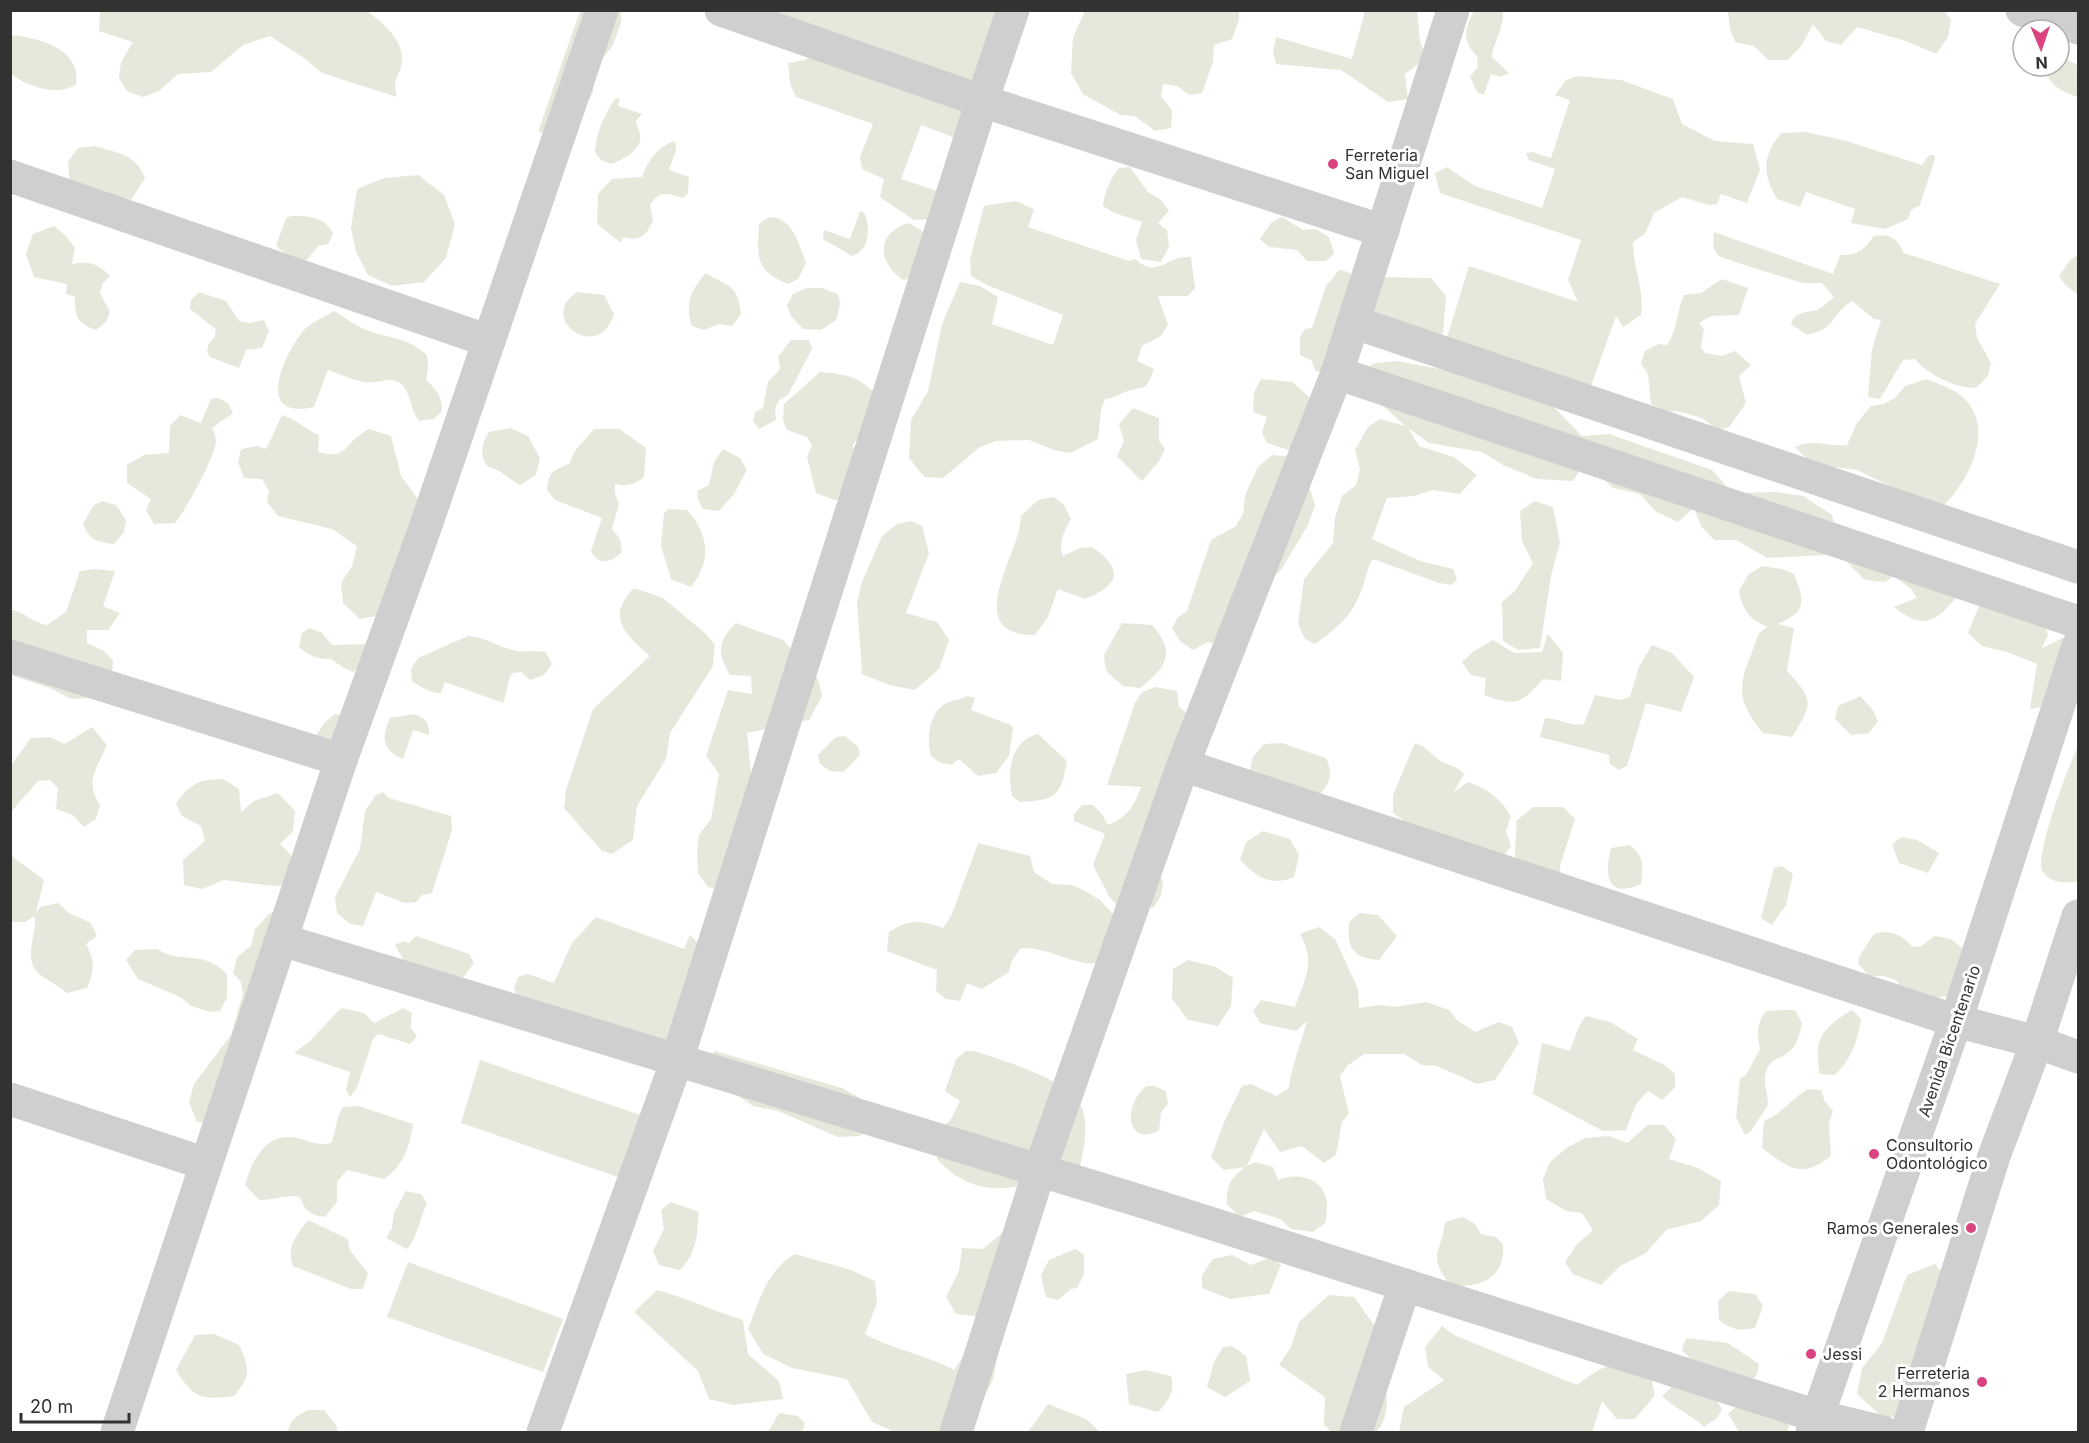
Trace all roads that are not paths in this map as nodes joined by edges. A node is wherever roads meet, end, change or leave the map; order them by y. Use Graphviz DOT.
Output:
graph roads {
  1 [pos="602,10"];
  2 [pos="721,10"];
  3 [pos="1013,10"];
  4 [pos="1453,10"];
  5 [pos="2022,10"];
  6 [pos="2079,28"];
  7 [pos="982,101"];
  8 [pos="10,176"];
  9 [pos="1383,231"];
  10 [pos="1353,322"];
  11 [pos="489,341"];
  12 [pos="1337,373"];
  13 [pos="2079,567"];
  14 [pos="2079,622"];
  15 [pos="2079,646"];
  16 [pos="10,656"];
  17 [pos="341,760"];
  18 [pos="1183,765"];
  19 [pos="2079,916"];
  20 [pos="282,940"];
  21 [pos="1956,1022"];
  22 [pos="2037,1042"];
  23 [pos="2079,1057"];
  24 [pos="677,1060"];
  25 [pos="10,1099"];
  26 [pos="206,1164"];
  27 [pos="1039,1172"];
  28 [pos="1405,1285"];
  29 [pos="1815,1424"];
  30 [pos="117,1432"];
  31 [pos="543,1432"];
  32 [pos="956,1432"];
  33 [pos="1356,1432"];
  34 [pos="1883,1432"];
  35 [pos="1907,1432"];
  1 -- 11 [label="street"];
  2 -- 7 [label="street"];
  3 -- 7 [label="street"];
  4 -- 9 [label="street"];
  5 -- 6 [label="street"];
  7 -- 9 [label="street"];
  7 -- 24 [label="street"];
  8 -- 11 [label="street"];
  9 -- 10 [label="street"];
  10 -- 12 [label="street"];
  10 -- 13 [label="street"];
  11 -- 17 [label="street"];
  12 -- 14 [label="street"];
  12 -- 18 [label="street"];
  15 -- 21 [label="street, Avenida Bicentenario"];
  16 -- 17 [label="street"];
  17 -- 20 [label="street"];
  18 -- 21 [label="street"];
  18 -- 27 [label="street"];
  19 -- 22 [label="street"];
  20 -- 24 [label="street"];
  20 -- 26 [label="street"];
  21 -- 22 [label="street"];
  21 -- 29 [label="street, Avenida Bicentenario"];
  22 -- 23 [label="street"];
  22 -- 35 [label="street"];
  24 -- 27 [label="street"];
  24 -- 31 [label="street"];
  25 -- 26 [label="street"];
  26 -- 30 [label="street"];
  27 -- 28 [label="street"];
  27 -- 32 [label="street"];
  28 -- 29 [label="street"];
  28 -- 33 [label="street"];
  29 -- 34 [label="street"];
}
